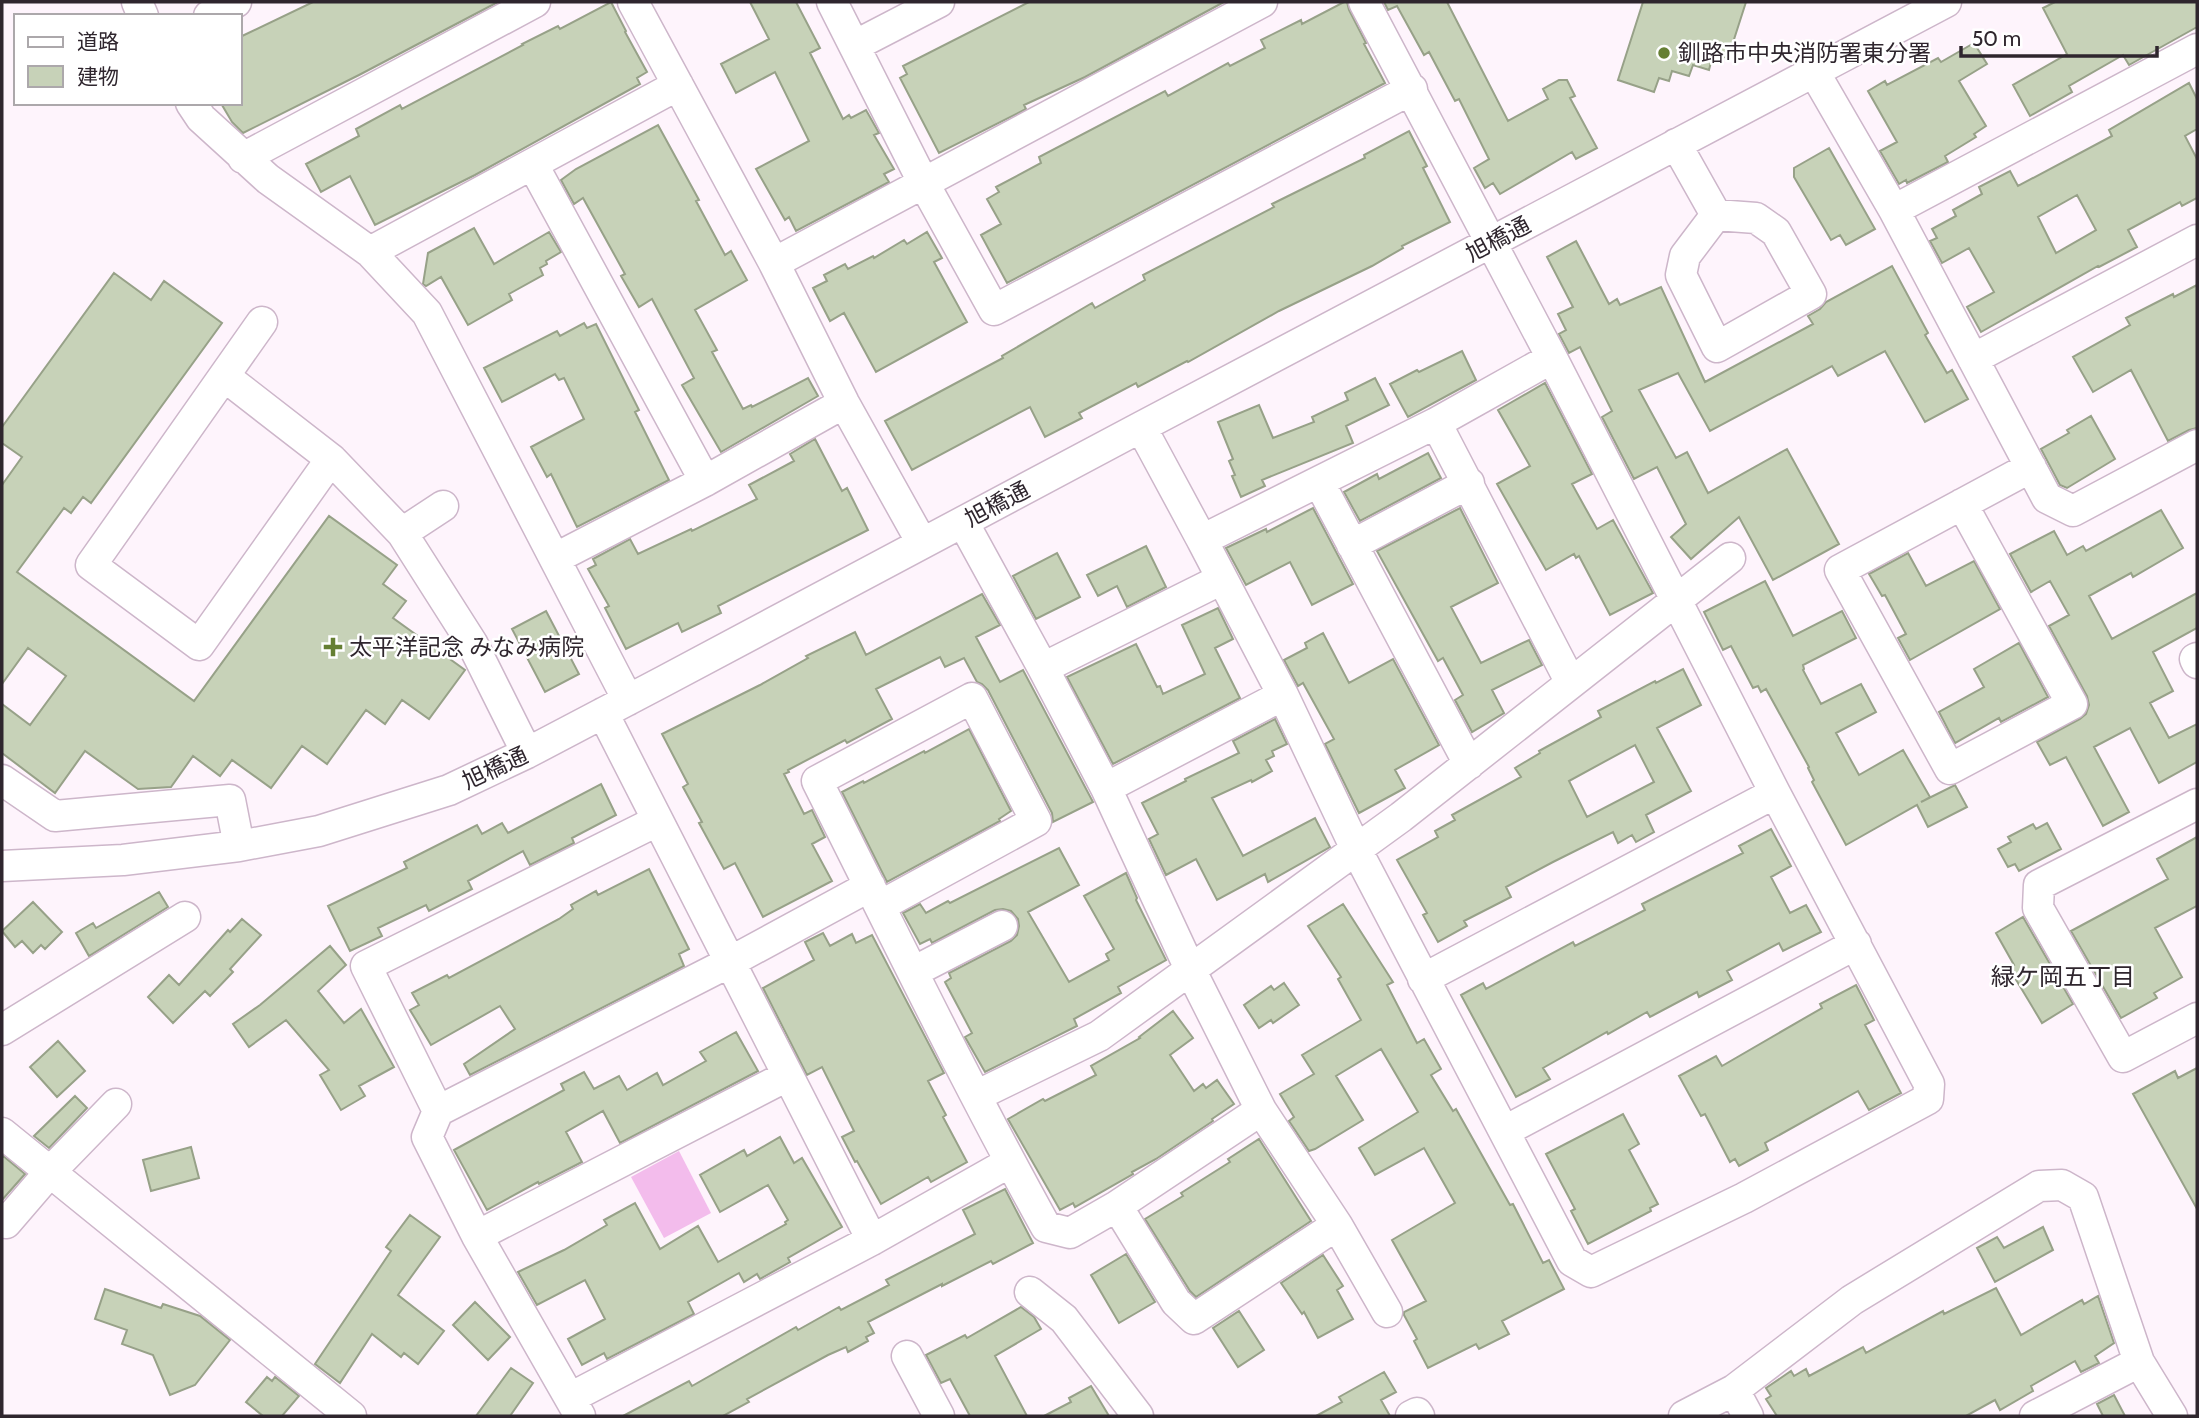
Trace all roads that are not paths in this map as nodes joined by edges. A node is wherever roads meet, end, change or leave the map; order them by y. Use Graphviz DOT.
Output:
graph roads {
  1 [pos="236,2"];
  2 [pos="536,2"];
  3 [pos="633,2"];
  4 [pos="832,2"];
  5 [pos="939,2"];
  6 [pos="1262,2"];
  7 [pos="1364,2"];
  8 [pos="1946,2"];
  9 [pos="213,14"];
  10 [pos="856,45"];
  11 [pos="2197,49"];
  12 [pos="1813,70"];
  13 [pos="678,85"];
  14 [pos="1412,89"];
  15 [pos="192,105"];
  16 [pos="1676,144"];
  17 [pos="243,159"];
  18 [pos="533,164"];
  19 [pos="923,182"];
  20 [pos="1894,210"];
  21 [pos="1716,215"];
  22 [pos="2197,240"];
  23 [pos="1490,243"];
  24 [pos="370,252"];
  25 [pos="774,263"];
  26 [pos="262,322"];
  27 [pos="1552,358"];
  28 [pos="1973,359"];
  29 [pos="224,376"];
  30 [pos="844,402"];
  31 [pos="1436,423"];
  32 [pos="1141,427"];
  33 [pos="2197,445"];
  34 [pos="331,459"];
  35 [pos="2031,467"];
  36 [pos="705,481"];
  37 [pos="1319,482"];
  38 [pos="1469,483"];
  39 [pos="1962,504"];
  40 [pos="443,506"];
  41 [pos="963,522"];
  42 [pos="402,533"];
  43 [pos="1202,540"];
  44 [pos="922,543"];
  45 [pos="1352,545"];
  46 [pos="556,558"];
  47 [pos="1730,558"];
  48 [pos="1222,579"];
  49 [pos="1676,601"];
  50 [pos="1043,668"];
  51 [pos="1571,683"];
  52 [pos="1283,695"];
  53 [pos="615,707"];
  54 [pos="527,753"];
  55 [pos="1469,764"];
  56 [pos="2,780"];
  57 [pos="1106,788"];
  58 [pos="1775,793"];
  59 [pos="2197,804"];
  60 [pos="657,821"];
  61 [pos="239,846"];
  62 [pos="1356,849"];
  63 [pos="2,866"];
  64 [pos="875,896"];
  65 [pos="185,917"];
  66 [pos="1002,926"];
  67 [pos="1856,944"];
  68 [pos="730,962"];
  69 [pos="1190,970"];
  70 [pos="913,972"];
  71 [pos="1423,979"];
  72 [pos="2197,1018"];
  73 [pos="2,1030"];
  74 [pos="787,1076"];
  75 [pos="976,1096"];
  76 [pos="116,1104"];
  77 [pos="1261,1110"];
  78 [pos="438,1111"];
  79 [pos="1505,1131"];
  80 [pos="2,1133"];
  81 [pos="1010,1162"];
  82 [pos="50,1173"];
  83 [pos="1117,1206"];
  84 [pos="6,1223"];
  85 [pos="1337,1225"];
  86 [pos="477,1236"];
  87 [pos="872,1240"];
  88 [pos="1031,1292"];
  89 [pos="1387,1312"];
  90 [pos="907,1356"];
  91 [pos="2139,1363"];
  92 [pos="1734,1390"];
  93 [pos="575,1407"];
  94 [pos="351,1416"];
  95 [pos="939,1416"];
  96 [pos="1138,1416"];
  97 [pos="1411,1416"];
  98 [pos="1419,1416"];
  99 [pos="1684,1416"];
  100 [pos="1748,1416"];
  101 [pos="2035,1416"];
  102 [pos="2172,1416"];
  1 -- 9 [label="street"];
  2 -- 17 [label="street"];
  3 -- 13 [label="street"];
  4 -- 10 [label="street"];
  5 -- 10 [label="street"];
  6 -- 19 [label="street"];
  7 -- 14 [label="street"];
  8 -- 12 [label="street, 旭橋通"];
  10 -- 19 [label="street"];
  11 -- 20 [label="street"];
  12 -- 16 [label="street, 旭橋通"];
  12 -- 20 [label="street"];
  13 -- 18 [label="street"];
  13 -- 25 [label="street"];
  14 -- 19 [label="street"];
  14 -- 23 [label="street"];
  15 -- 17 [label="street"];
  16 -- 21 [label="street"];
  16 -- 23 [label="street, 旭橋通"];
  17 -- 24 [label="street"];
  18 -- 24 [label="street"];
  18 -- 36 [label="street"];
  19 -- 25 [label="street"];
  20 -- 28 [label="street"];
  21 -- 21 [label="street"];
  22 -- 28 [label="street"];
  23 -- 27 [label="street"];
  23 -- 32 [label="street, 旭橋通"];
  24 -- 46 [label="street"];
  25 -- 30 [label="street"];
  26 -- 29 [label="street"];
  27 -- 31 [label="street"];
  27 -- 49 [label="street"];
  28 -- 35 [label="street"];
  29 -- 34 [label="street"];
  29 -- 34 [label="street"];
  30 -- 36 [label="street"];
  30 -- 44 [label="street"];
  31 -- 37 [label="street"];
  31 -- 38 [label="street"];
  32 -- 41 [label="street, 旭橋通"];
  32 -- 43 [label="street"];
  33 -- 35 [label="street"];
  34 -- 42 [label="street"];
  35 -- 39 [label="street"];
  36 -- 46 [label="street"];
  37 -- 43 [label="street"];
  37 -- 45 [label="street"];
  38 -- 45 [label="street"];
  38 -- 51 [label="street"];
  39 -- 39 [label="street"];
  40 -- 42 [label="street"];
  41 -- 44 [label="street, 旭橋通"];
  41 -- 50 [label="street"];
  42 -- 54 [label="street"];
  43 -- 48 [label="street"];
  44 -- 53 [label="street, 旭橋通"];
  45 -- 55 [label="street"];
  46 -- 53 [label="street"];
  47 -- 49 [label="street"];
  48 -- 50 [label="street"];
  48 -- 52 [label="street"];
  49 -- 51 [label="street"];
  49 -- 58 [label="street"];
  50 -- 57 [label="street"];
  51 -- 55 [label="street"];
  52 -- 57 [label="street"];
  52 -- 62 [label="street"];
  53 -- 54 [label="street, 旭橋通"];
  53 -- 60 [label="street"];
  54 -- 61 [label="street, 旭橋通"];
  55 -- 62 [label="street"];
  56 -- 61 [label="street"];
  57 -- 69 [label="street"];
  58 -- 67 [label="street"];
  58 -- 71 [label="street"];
  59 -- 72 [label="street"];
  60 -- 68 [label="street"];
  60 -- 78 [label="street"];
  61 -- 63 [label="street, 旭橋通"];
  62 -- 69 [label="street"];
  62 -- 71 [label="street"];
  64 -- 64 [label="street"];
  64 -- 68 [label="street"];
  64 -- 70 [label="street"];
  65 -- 73 [label="street"];
  66 -- 70 [label="street"];
  67 -- 79 [label="street"];
  67 -- 79 [label="street"];
  68 -- 74 [label="street"];
  68 -- 78 [label="street"];
  69 -- 75 [label="street"];
  69 -- 77 [label="street"];
  70 -- 75 [label="street"];
  71 -- 79 [label="street"];
  74 -- 86 [label="street"];
  74 -- 87 [label="street"];
  75 -- 81 [label="street"];
  76 -- 82 [label="street"];
  77 -- 83 [label="street"];
  77 -- 85 [label="street"];
  78 -- 86 [label="street"];
  80 -- 82 [label="street"];
  81 -- 83 [label="street"];
  81 -- 87 [label="street"];
  82 -- 84 [label="street"];
  82 -- 94 [label="street"];
  83 -- 85 [label="street"];
  85 -- 89 [label="street"];
  86 -- 93 [label="street"];
  87 -- 93 [label="street"];
  88 -- 96 [label="street"];
  90 -- 95 [label="street"];
  91 -- 92 [label="street"];
  91 -- 101 [label="street"];
  91 -- 102 [label="street"];
  92 -- 99 [label="street"];
  92 -- 100 [label="street"];
  97 -- 98 [label="street"];
}
